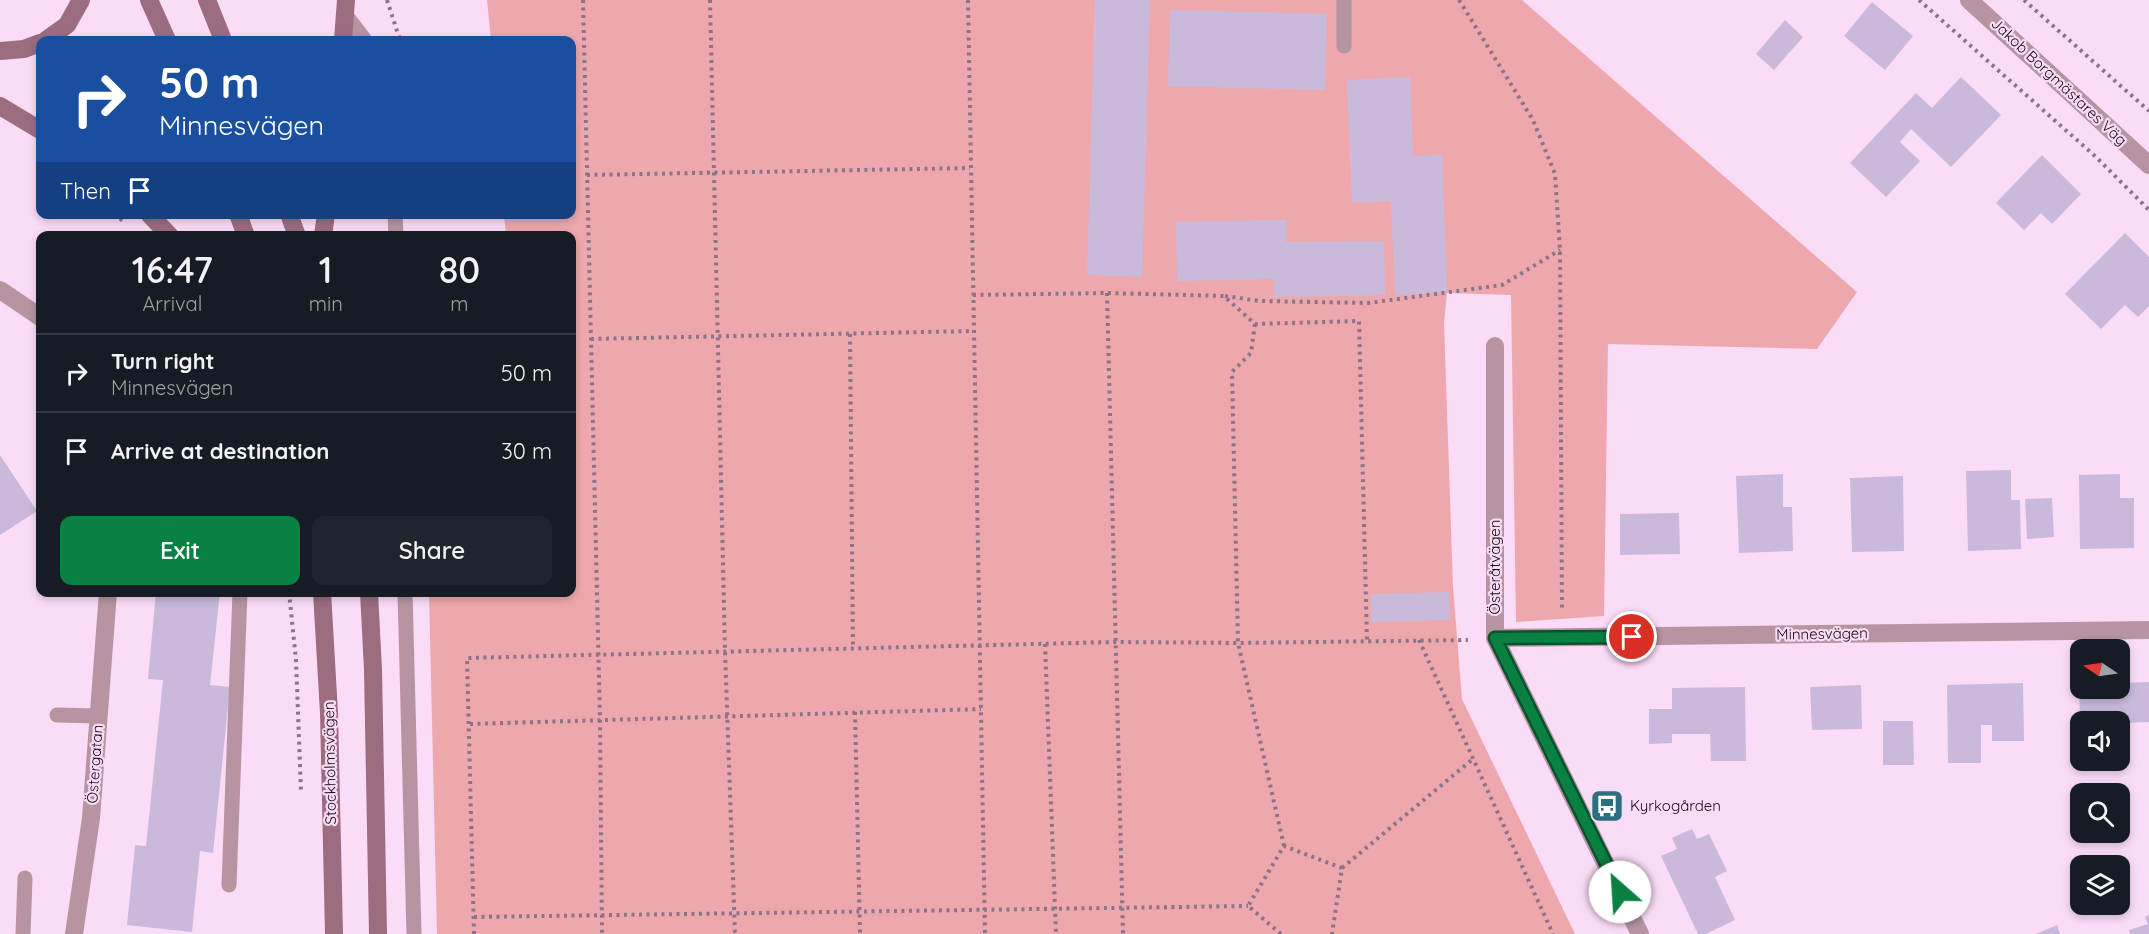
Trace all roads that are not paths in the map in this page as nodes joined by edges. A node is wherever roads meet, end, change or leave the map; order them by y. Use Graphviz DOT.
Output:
graph roads {
  1 [pos="81,0"];
  2 [pos="149,0"];
  3 [pos="207,0"];
  4 [pos="1344,0"];
  5 [pos="1969,0"];
  6 [pos="346,7"];
  7 [pos="52,36"];
  8 [pos="165,36"];
  9 [pos="221,36"];
  10 [pos="343,36"];
  11 [pos="363,36"];
  12 [pos="36,45"];
  13 [pos="1344,46"];
  14 [pos="0,51"];
  15 [pos="0,106"];
  16 [pos="36,128"];
  17 [pos="2149,165"];
  18 [pos="154,219"];
  19 [pos="165,231"];
  20 [pos="0,290"];
  21 [pos="36,314"];
  22 [pos="1495,346"];
  23 [pos="108,597"];
  24 [pos="240,597"];
  25 [pos="322,597"];
  26 [pos="369,597"];
  27 [pos="405,597"];
  28 [pos="2149,630"];
  29 [pos="1495,638"];
  30 [pos="57,715"];
  31 [pos="98,716"];
  32 [pos="25,878"];
  33 [pos="229,885"];
  34 [pos="23,934"];
  35 [pos="74,934"];
  36 [pos="334,934"];
  37 [pos="378,934"];
  38 [pos="414,934"];
  39 [pos="1640,934"];
  1 -- 7 [label="main road"];
  2 -- 8 [label="main road"];
  3 -- 9 [label="main road"];
  4 -- 13 [label="lane"];
  5 -- 17 [label="street, Jakob Borgmästares Väg"];
  6 -- 10 [label="main road"];
  6 -- 11 [label="lane"];
  12 -- 14 [label="main road"];
  15 -- 16 [label="main road"];
  18 -- 19 [label="main road"];
  20 -- 21 [label="street"];
  22 -- 29 [label="street, Österåtvägen"];
  23 -- 31 [label="street, Östergatan"];
  24 -- 33 [label="lane"];
  25 -- 36 [label="main road, Stockholmsvägen"];
  26 -- 37 [label="main road"];
  27 -- 38 [label="lane"];
  28 -- 29 [label="street, Minnesvägen"];
  29 -- 39 [label="street, Österåtvägen"];
  30 -- 31 [label="lane"];
  31 -- 35 [label="street, Östergatan"];
  32 -- 34 [label="lane"];
}
